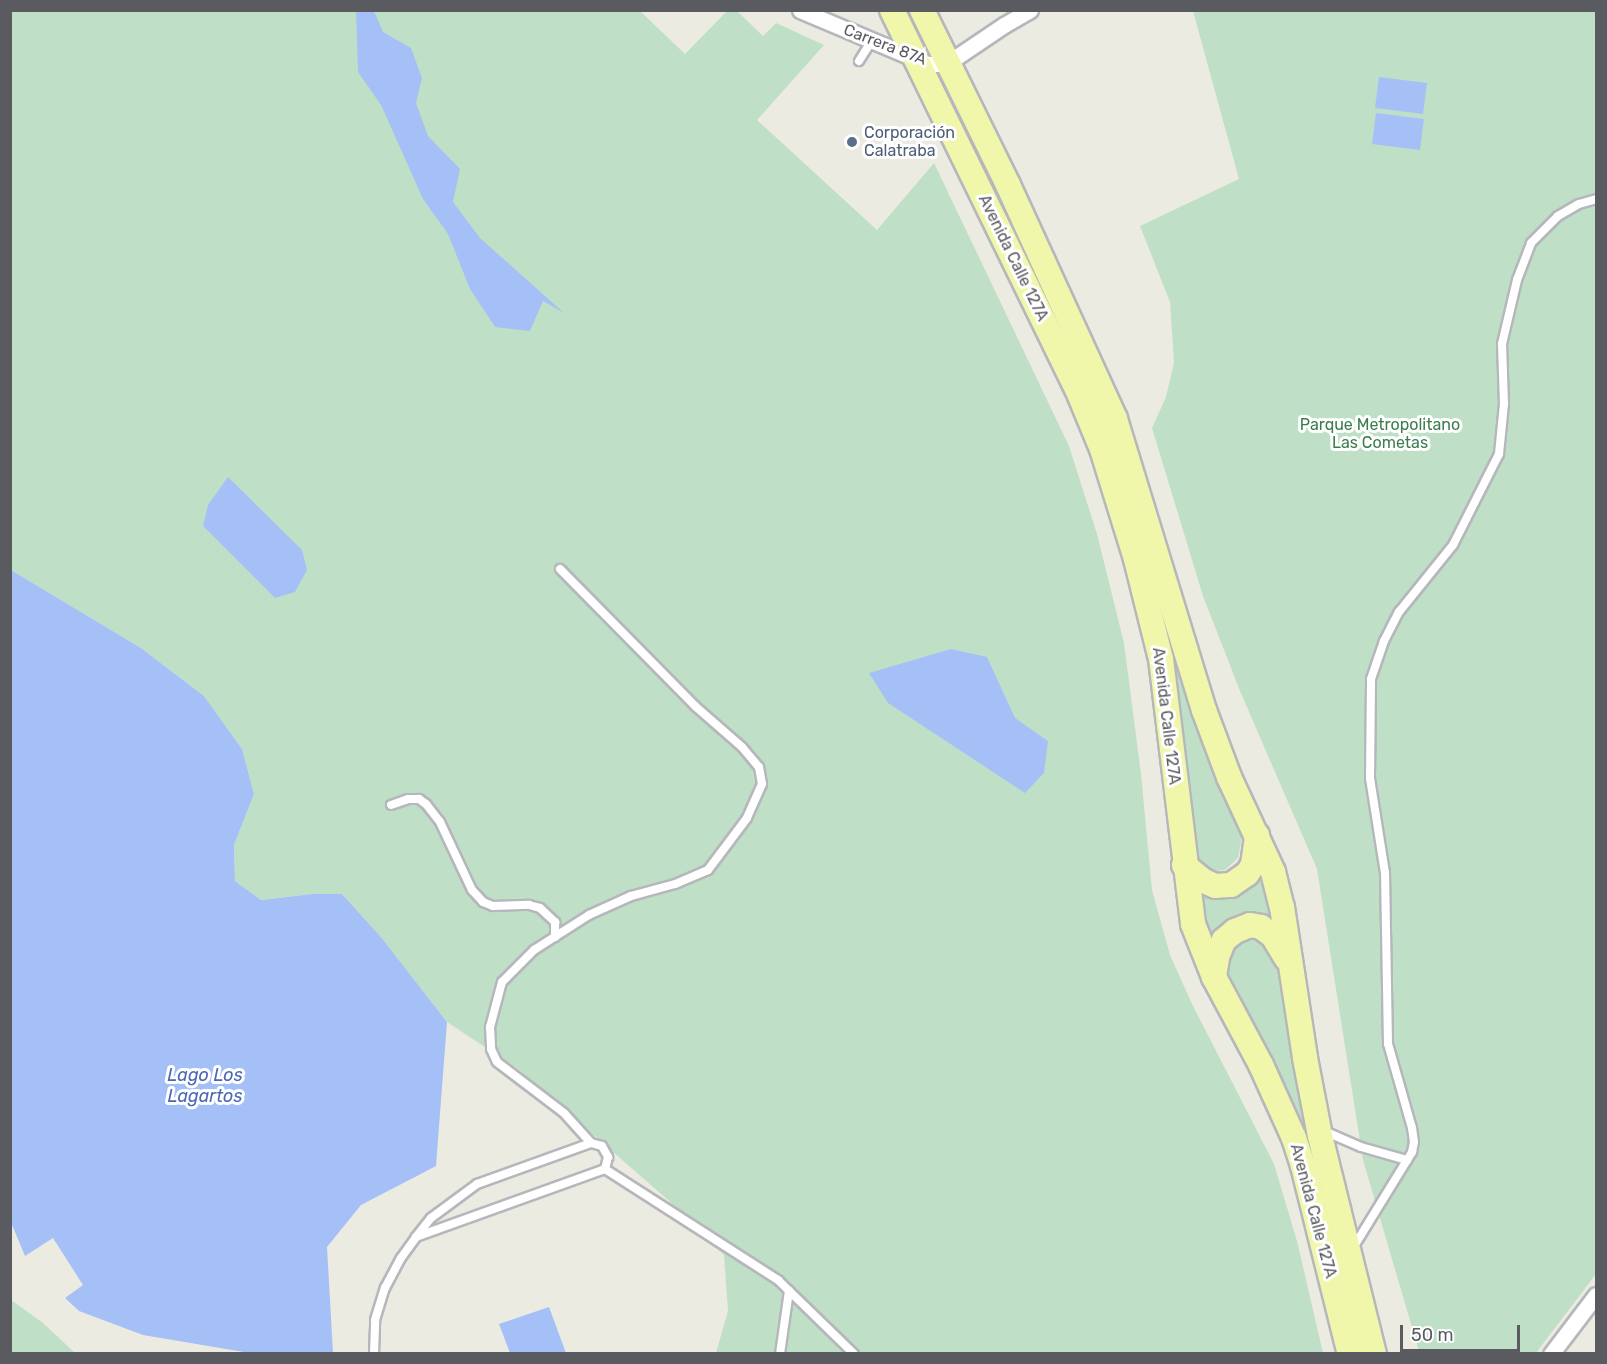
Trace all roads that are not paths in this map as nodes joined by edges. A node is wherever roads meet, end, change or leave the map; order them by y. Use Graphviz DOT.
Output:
graph roads {
  1 [pos="800,10"];
  2 [pos="892,10"];
  3 [pos="922,10"];
  4 [pos="1030,10"];
  5 [pos="871,42"];
  6 [pos="859,61"];
  7 [pos="916,61"];
  8 [pos="948,61"];
  9 [pos="1596,199"];
  10 [pos="560,569"];
  11 [pos="391,805"];
  12 [pos="1257,835"];
  13 [pos="1184,865"];
  14 [pos="555,937"];
  15 [pos="1291,969"];
  16 [pos="1214,977"];
  17 [pos="1319,1128"];
  18 [pos="591,1143"];
  19 [pos="1407,1160"];
  20 [pos="605,1169"];
  21 [pos="416,1237"];
  22 [pos="1349,1255"];
  23 [pos="789,1291"];
  24 [pos="1596,1295"];
  25 [pos="374,1353"];
  26 [pos="780,1353"];
  27 [pos="854,1353"];
  28 [pos="1350,1353"];
  29 [pos="1374,1353"];
  30 [pos="1551,1353"];
  1 -- 5 [label="street, Carrera 87A"];
  2 -- 7 [label="main road, Avenida Calle 127A"];
  3 -- 8 [label="main road, Avenida Calle 127A"];
  4 -- 8 [label="street, Carrera 87A"];
  5 -- 6 [label="lane"];
  5 -- 7 [label="street, Carrera 87A"];
  7 -- 8 [label="street, Carrera 87A"];
  7 -- 13 [label="main road, Avenida Calle 127A"];
  8 -- 12 [label="main road, Avenida Calle 127A"];
  9 -- 19 [label="lane"];
  10 -- 14 [label="lane"];
  11 -- 14 [label="lane"];
  12 -- 13 [label="main road"];
  12 -- 15 [label="main road, Avenida Calle 127A"];
  13 -- 16 [label="main road, Avenida Calle 127A"];
  14 -- 18 [label="lane"];
  15 -- 16 [label="main road"];
  15 -- 17 [label="main road, Avenida Calle 127A"];
  16 -- 28 [label="main road, Avenida Calle 127A"];
  17 -- 19 [label="lane"];
  17 -- 22 [label="main road, Avenida Calle 127A"];
  18 -- 20 [label="lane"];
  18 -- 21 [label="lane"];
  19 -- 22 [label="lane"];
  20 -- 21 [label="lane"];
  20 -- 23 [label="lane"];
  21 -- 25 [label="lane"];
  22 -- 29 [label="main road, Avenida Calle 127A"];
  23 -- 26 [label="lane"];
  23 -- 27 [label="lane"];
  24 -- 30 [label="street"];
}
